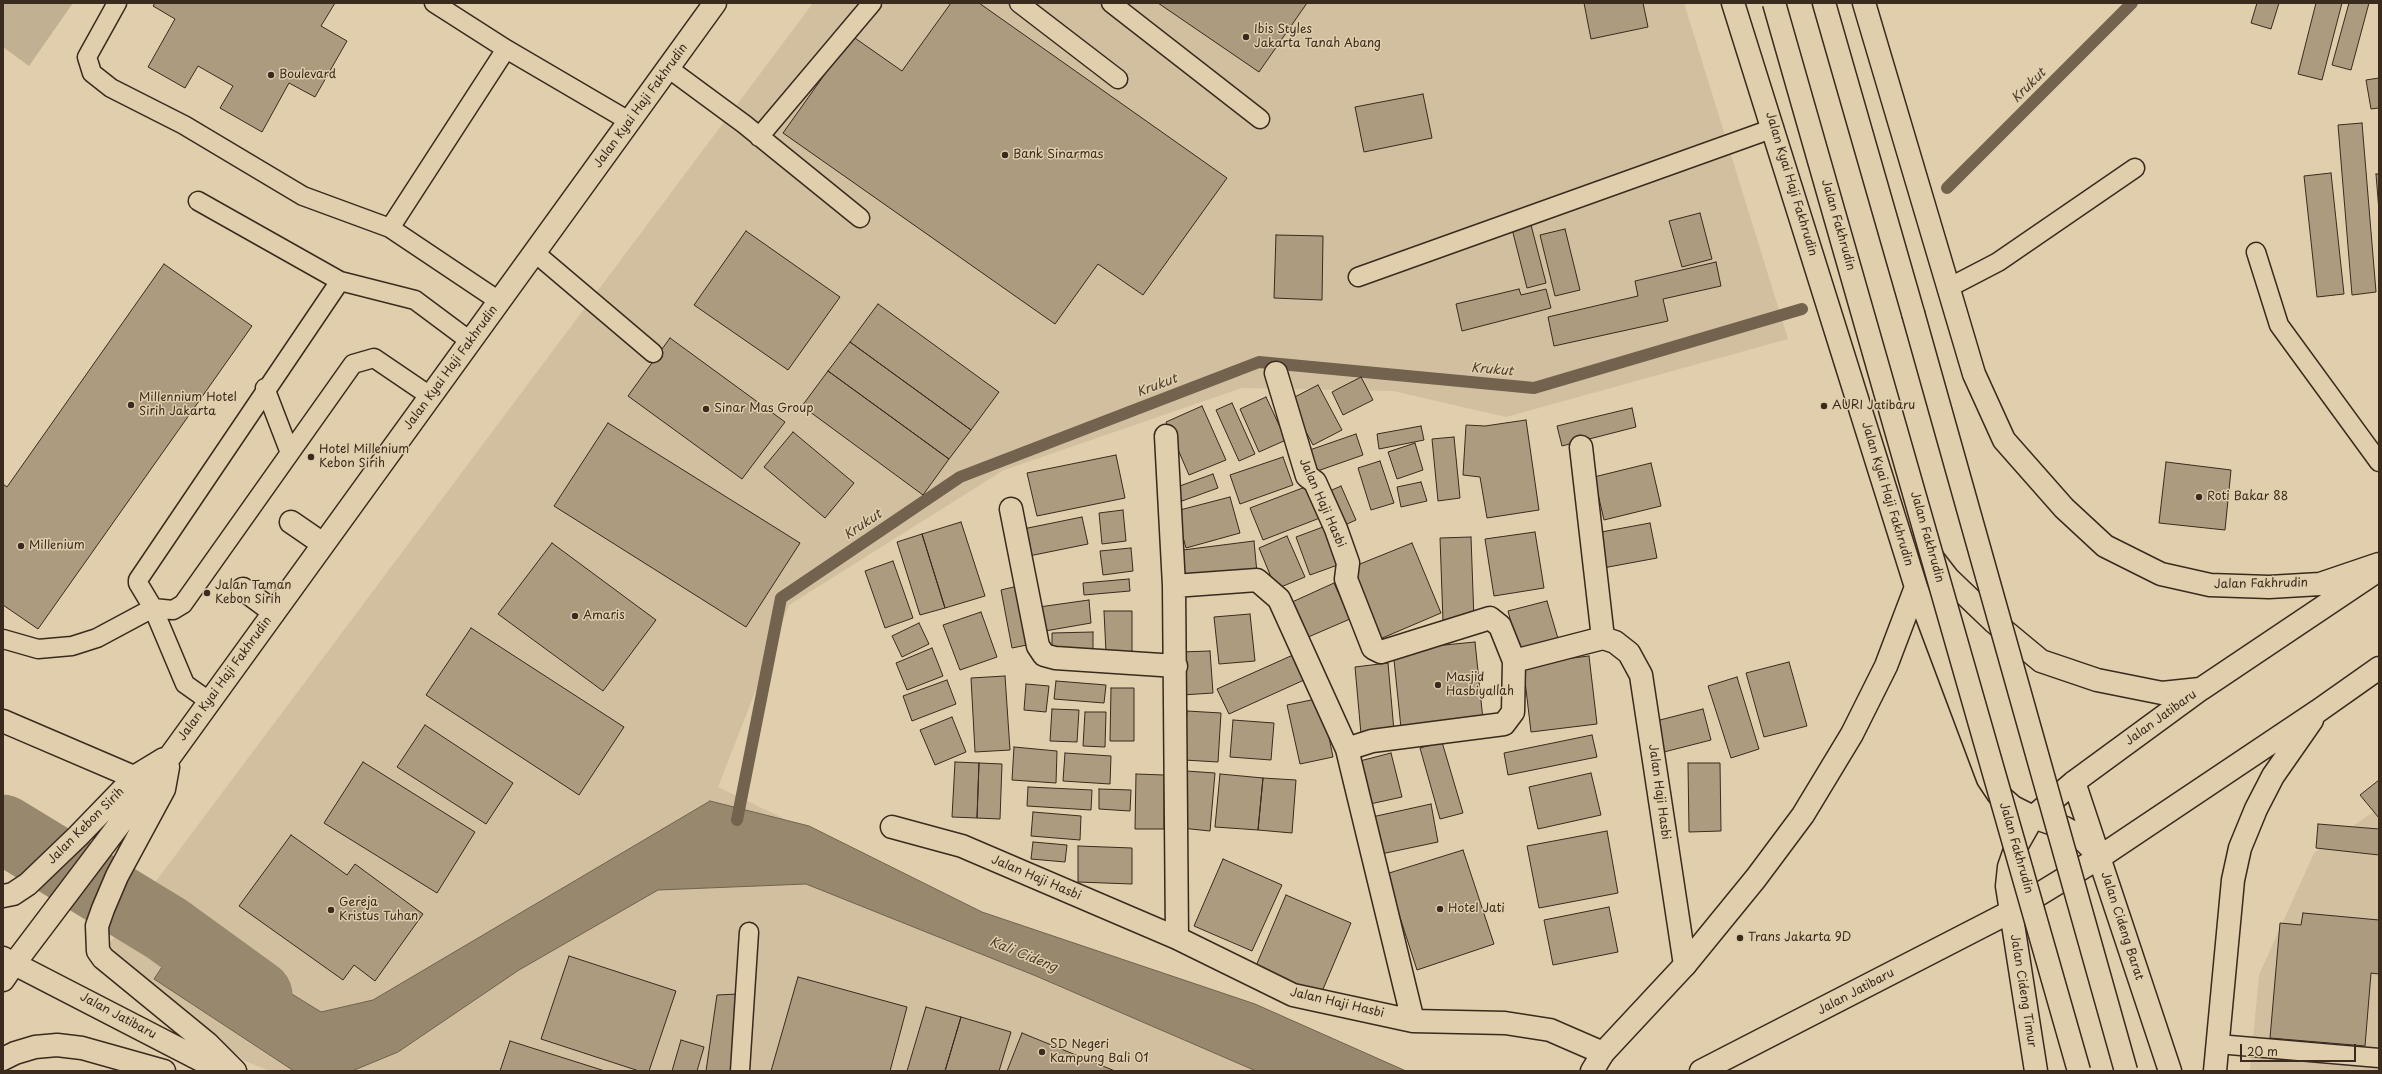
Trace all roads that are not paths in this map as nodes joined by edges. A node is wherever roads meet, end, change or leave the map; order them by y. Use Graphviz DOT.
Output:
graph roads {
  1 [pos="117,3"];
  2 [pos="434,3"];
  3 [pos="715,3"];
  4 [pos="872,3"];
  5 [pos="1019,3"];
  6 [pos="1111,3"];
  7 [pos="1733,3"];
  8 [pos="1774,3"];
  9 [pos="1824,3"];
  10 [pos="1864,3"];
  11 [pos="506,49"];
  12 [pos="668,68"];
  13 [pos="1118,79"];
  14 [pos="1260,119"];
  15 [pos="629,121"];
  16 [pos="1774,128"];
  17 [pos="759,137"];
  18 [pos="2135,168"];
  19 [pos="198,201"];
  20 [pos="860,218"];
  21 [pos="390,228"];
  22 [pos="534,252"];
  23 [pos="2256,252"];
  24 [pos="1358,277"];
  25 [pos="340,281"];
  26 [pos="1948,288"];
  27 [pos="499,301"];
  28 [pos="470,341"];
  29 [pos="654,353"];
  30 [pos="1276,373"];
  31 [pos="265,388"];
  32 [pos="430,396"];
  33 [pos="1166,436"];
  34 [pos="1581,447"];
  35 [pos="290,453"];
  36 [pos="2379,462"];
  37 [pos="1892,509"];
  38 [pos="1011,510"];
  39 [pos="292,522"];
  40 [pos="323,544"];
  41 [pos="2379,564"];
  42 [pos="2379,570"];
  43 [pos="1174,586"];
  44 [pos="1916,587"];
  45 [pos="243,589"];
  46 [pos="153,608"];
  47 [pos="274,612"];
  48 [pos="1603,638"];
  49 [pos="3,640"];
  50 [pos="1514,661"];
  51 [pos="1176,666"];
  52 [pos="2379,668"];
  53 [pos="2201,689"];
  54 [pos="209,701"];
  55 [pos="2318,711"];
  56 [pos="3,721"];
  57 [pos="1347,749"];
  58 [pos="170,755"];
  59 [pos="143,780"];
  60 [pos="2074,782"];
  61 [pos="2033,817"];
  62 [pos="892,827"];
  63 [pos="2100,856"];
  64 [pos="3,896"];
  65 [pos="2010,912"];
  66 [pos="749,932"];
  67 [pos="1177,938"];
  68 [pos="1685,965"];
  69 [pos="7,967"];
  70 [pos="1413,1021"];
  71 [pos="2218,1044"];
  72 [pos="2379,1058"];
  73 [pos="3,1059"];
  74 [pos="1598,1062"];
  75 [pos="164,1071"];
  76 [pos="222,1071"];
  77 [pos="235,1071"];
  78 [pos="740,1071"];
  79 [pos="1701,1071"];
  80 [pos="2036,1071"];
  81 [pos="2079,1071"];
  82 [pos="2126,1071"];
  83 [pos="2170,1071"];
  84 [pos="2215,1071"];
  1 -- 21 [label="lane"];
  2 -- 11 [label="lane"];
  3 -- 12 [label="main road, Jalan Kyai Haji Fakhrudin"];
  4 -- 17 [label="lane"];
  5 -- 13 [label="lane"];
  6 -- 14 [label="lane"];
  7 -- 16 [label="main road, Jalan Kyai Haji Fakhrudin"];
  8 -- 81 [label="main road, Jalan Fakhrudin, bridge"];
  9 -- 82 [label="main road, bridge"];
  10 -- 26 [label="main road, Jalan Fakhrudin"];
  11 -- 15 [label="lane"];
  11 -- 21 [label="lane"];
  12 -- 15 [label="main road, Jalan Kyai Haji Fakhrudin"];
  12 -- 17 [label="lane"];
  15 -- 22 [label="main road, Jalan Kyai Haji Fakhrudin"];
  16 -- 24 [label="lane"];
  16 -- 37 [label="main road, Jalan Kyai Haji Fakhrudin"];
  17 -- 20 [label="lane"];
  18 -- 26 [label="lane"];
  19 -- 25 [label="lane"];
  21 -- 27 [label="lane"];
  22 -- 27 [label="main road, Jalan Kyai Haji Fakhrudin"];
  22 -- 29 [label="lane"];
  23 -- 36 [label="lane"];
  25 -- 28 [label="lane"];
  25 -- 31 [label="lane"];
  26 -- 41 [label="main road, Jalan Fakhrudin"];
  27 -- 28 [label="main road, Jalan Kyai Haji Fakhrudin"];
  28 -- 32 [label="main road, Jalan Kyai Haji Fakhrudin"];
  30 -- 50 [label="main road, Jalan Haji Hasbi"];
  31 -- 35 [label="lane"];
  31 -- 46 [label="lane"];
  32 -- 35 [label="lane"];
  32 -- 40 [label="main road, Jalan Kyai Haji Fakhrudin"];
  33 -- 43 [label="main road"];
  34 -- 48 [label="main road"];
  35 -- 46 [label="lane"];
  37 -- 44 [label="main road, Jalan Kyai Haji Fakhrudin"];
  37 -- 53 [label="main road"];
  38 -- 51 [label="main road"];
  39 -- 40 [label="main road"];
  40 -- 47 [label="main road, Jalan Kyai Haji Fakhrudin"];
  42 -- 53 [label="main road, Jalan Jatibaru"];
  43 -- 51 [label="main road"];
  43 -- 57 [label="main road"];
  44 -- 61 [label="main road, Jalan Kyai Haji Fakhrudin"];
  44 -- 68 [label="main road"];
  45 -- 47 [label="main road"];
  46 -- 49 [label="lane"];
  46 -- 54 [label="lane"];
  47 -- 54 [label="main road, Jalan Kyai Haji Fakhrudin"];
  48 -- 50 [label="main road"];
  48 -- 68 [label="main road, Jalan Haji Hasbi"];
  50 -- 57 [label="main road, Jalan Haji Hasbi"];
  51 -- 67 [label="main road"];
  52 -- 55 [label="main road, Jalan Jatibaru"];
  53 -- 60 [label="main road, Jalan Jatibaru"];
  54 -- 58 [label="main road, Jalan Kyai Haji Fakhrudin"];
  55 -- 63 [label="main road, Jalan Jatibaru"];
  55 -- 71 [label="main road"];
  56 -- 59 [label="main road"];
  57 -- 70 [label="main road"];
  58 -- 59 [label="main road, Jalan Kebon Sirih"];
  58 -- 77 [label="main road"];
  59 -- 64 [label="main road, Jalan Kebon Sirih"];
  59 -- 69 [label="main road"];
  60 -- 61 [label="main road, Jalan Jatibaru"];
  60 -- 63 [label="main road, Jalan Cideng Barat"];
  61 -- 63 [label="main road, Jalan Kyai Haji Fakhrudin"];
  61 -- 65 [label="main road, Jalan Jatibaru"];
  62 -- 67 [label="main road, Jalan Haji Hasbi"];
  63 -- 65 [label="main road, Jalan Jatibaru"];
  63 -- 83 [label="main road, Jalan Cideng Barat"];
  65 -- 79 [label="main road, Jalan Jatibaru"];
  65 -- 80 [label="main road, Jalan Cideng Timur"];
  66 -- 78 [label="lane"];
  67 -- 70 [label="main road, Jalan Haji Hasbi"];
  68 -- 74 [label="main road"];
  69 -- 76 [label="main road, Jalan Jatibaru"];
  70 -- 74 [label="main road, Jalan Haji Hasbi"];
  71 -- 72 [label="lane"];
  71 -- 84 [label="main road"];
  73 -- 75 [label="main road"];
}
